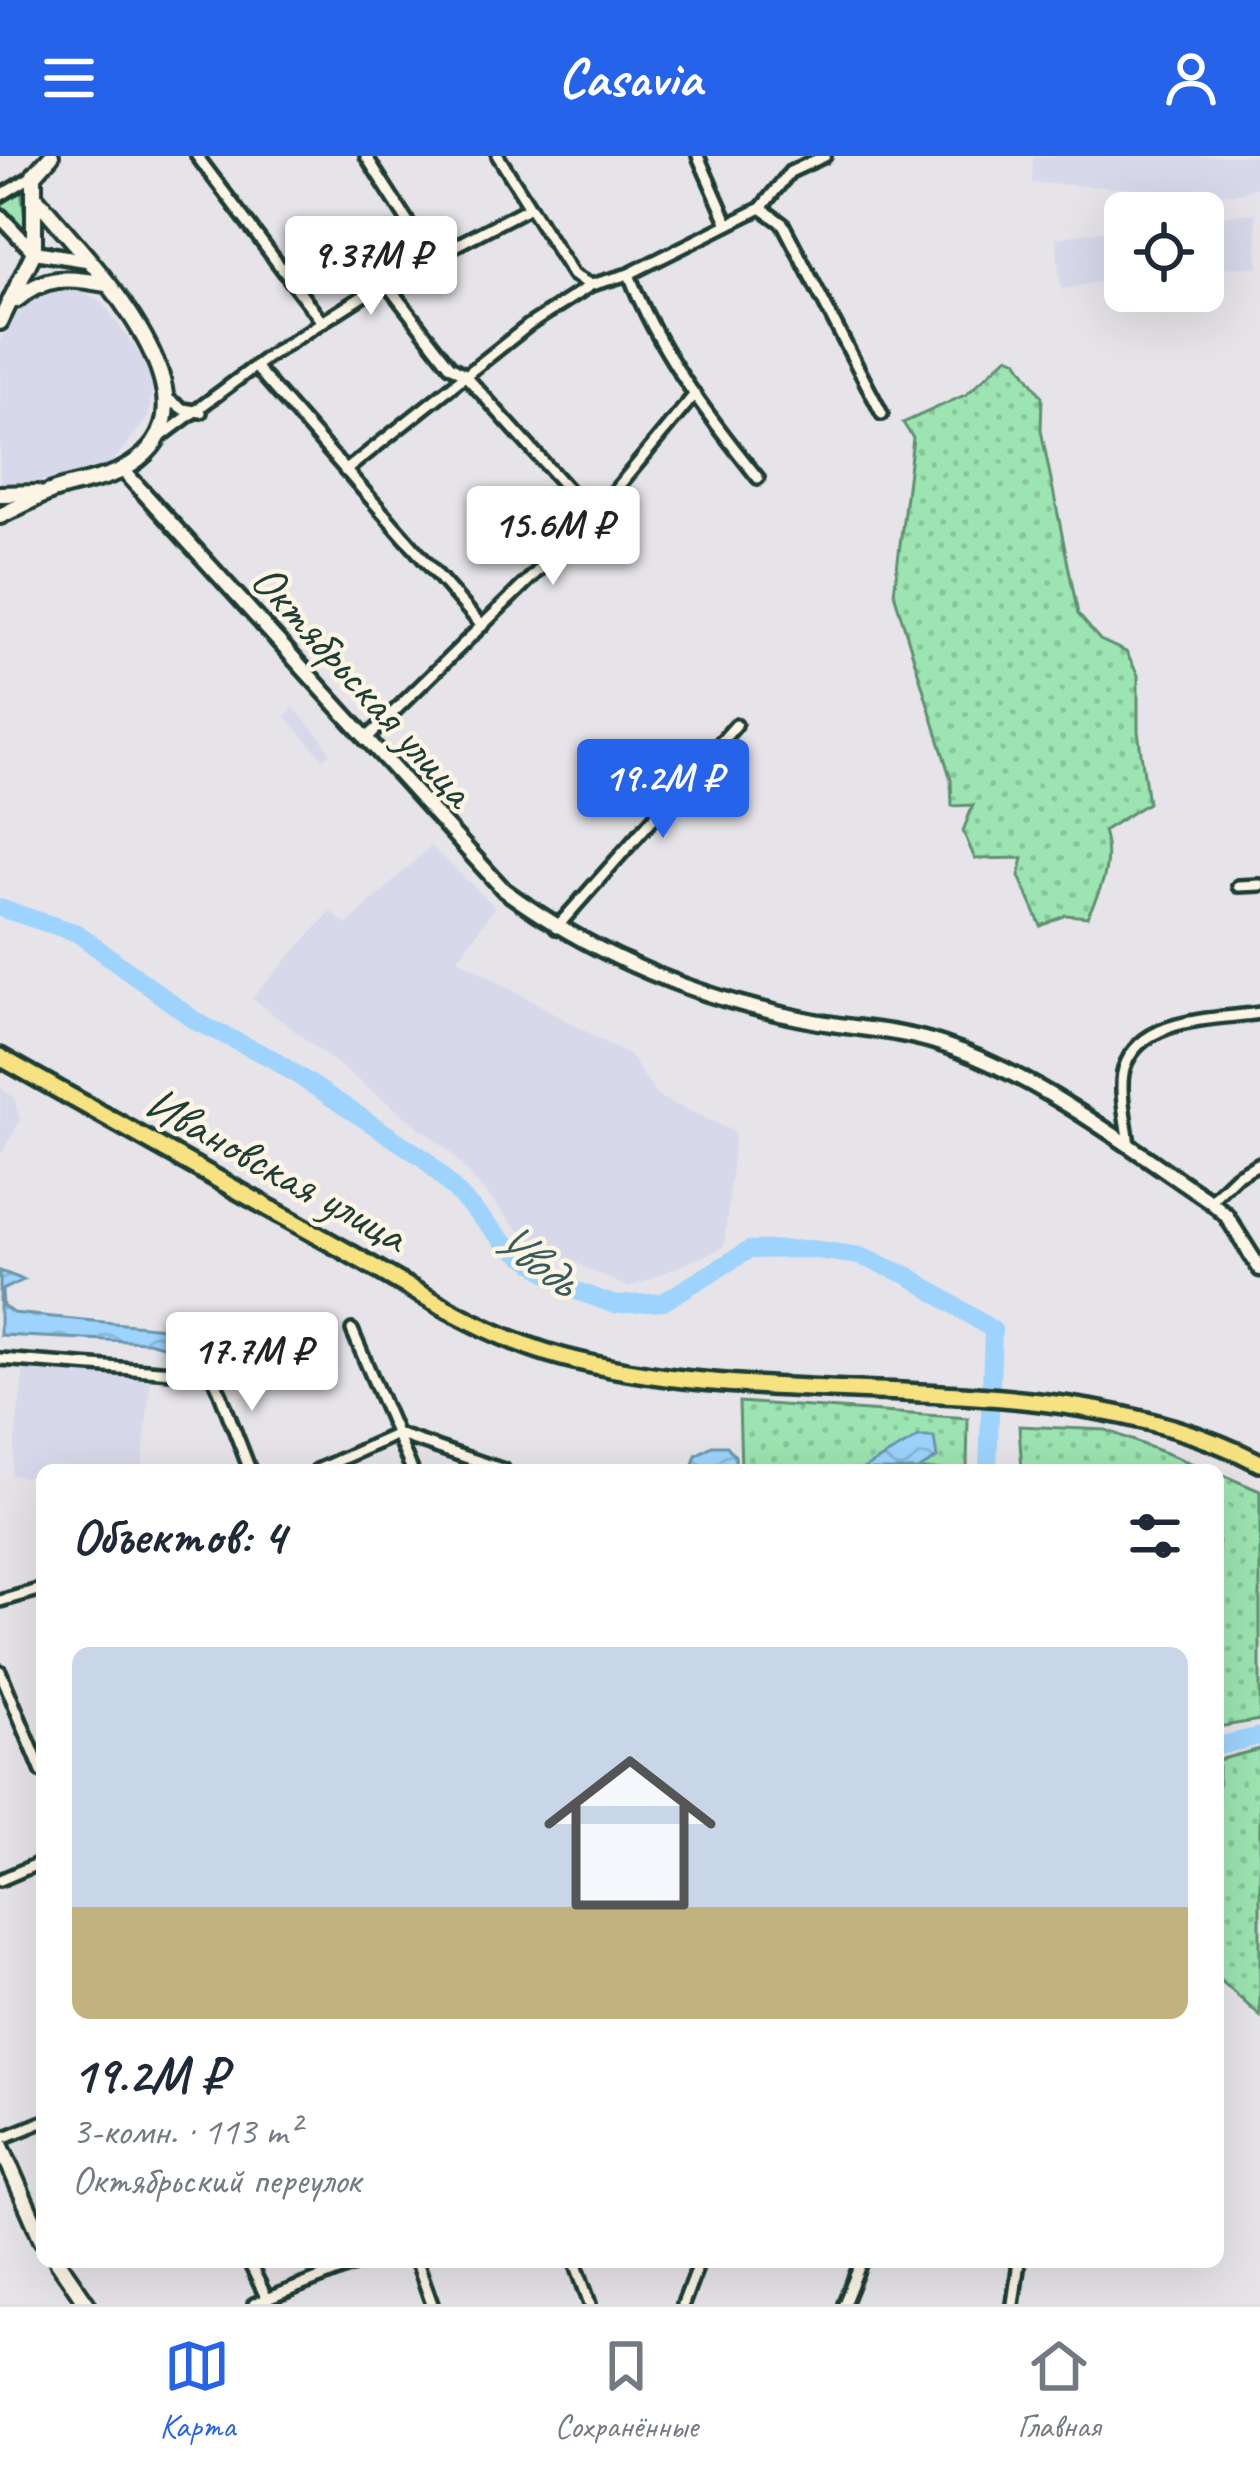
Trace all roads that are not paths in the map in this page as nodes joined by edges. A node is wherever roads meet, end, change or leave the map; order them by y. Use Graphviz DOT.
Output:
graph roads {
  1 [pos="51,156"];
  2 [pos="197,156"];
  3 [pos="366,156"];
  4 [pos="498,156"];
  5 [pos="698,156"];
  6 [pos="825,156"];
  7 [pos="34,176"];
  8 [pos="34,195"];
  9 [pos="0,196"];
  10 [pos="530,207"];
  11 [pos="760,208"];
  12 [pos="0,215"];
  13 [pos="728,224"];
  14 [pos="34,252"];
  15 [pos="86,260"];
  16 [pos="433,261"];
  17 [pos="629,274"];
  18 [pos="385,282"];
  19 [pos="105,284"];
  20 [pos="591,285"];
  21 [pos="12,303"];
  22 [pos="0,322"];
  23 [pos="322,322"];
  24 [pos="257,370"];
  25 [pos="464,374"];
  26 [pos="695,394"];
  27 [pos="165,397"];
  28 [pos="201,412"];
  29 [pos="882,414"];
  30 [pos="159,438"];
  31 [pos="123,470"];
  32 [pos="345,471"];
  33 [pos="758,478"];
  34 [pos="49,492"];
  35 [pos="0,494"];
  36 [pos="0,516"];
  37 [pos="593,517"];
  38 [pos="482,626"];
  39 [pos="736,725"];
  40 [pos="365,740"];
  41 [pos="1260,885"];
  42 [pos="1238,886"];
  43 [pos="556,928"];
  44 [pos="1260,1013"];
  45 [pos="0,1058"];
  46 [pos="1129,1146"];
  47 [pos="1260,1163"];
  48 [pos="1210,1201"];
  49 [pos="1260,1269"];
  50 [pos="352,1330"];
  51 [pos="244,1358"];
  52 [pos="0,1359"];
  53 [pos="213,1375"];
  54 [pos="397,1435"];
  55 [pos="1260,1463"];
  56 [pos="248,1464"];
  57 [pos="331,1464"];
  58 [pos="409,1464"];
  59 [pos="486,1464"];
  60 [pos="36,1591"];
  61 [pos="0,1601"];
  62 [pos="0,1671"];
  63 [pos="36,1758"];
  64 [pos="36,1865"];
  65 [pos="0,1880"];
  66 [pos="36,2125"];
  67 [pos="0,2142"];
  68 [pos="36,2226"];
  69 [pos="62,2268"];
  70 [pos="253,2268"];
  71 [pos="347,2268"];
  72 [pos="419,2268"];
  73 [pos="577,2268"];
  74 [pos="697,2268"];
  75 [pos="859,2268"];
  76 [pos="1018,2268"];
  77 [pos="276,2299"];
  78 [pos="87,2304"];
  79 [pos="254,2304"];
  80 [pos="432,2304"];
  81 [pos="590,2304"];
  82 [pos="683,2304"];
  83 [pos="844,2304"];
  84 [pos="1013,2304"];
  1 -- 7 [label="main road"];
  2 -- 23 [label="street"];
  3 -- 16 [label="street"];
  4 -- 10 [label="street"];
  5 -- 13 [label="street"];
  6 -- 11 [label="street"];
  7 -- 8 [label="main road"];
  7 -- 9 [label="street"];
  8 -- 14 [label="main road"];
  8 -- 15 [label="main road"];
  10 -- 16 [label="street"];
  10 -- 20 [label="street"];
  11 -- 13 [label="street"];
  11 -- 29 [label="street"];
  12 -- 14 [label="street"];
  13 -- 17 [label="street"];
  14 -- 15 [label="street"];
  14 -- 21 [label="main road"];
  15 -- 19 [label="main road"];
  16 -- 18 [label="street"];
  17 -- 20 [label="street"];
  17 -- 26 [label="street"];
  18 -- 23 [label="street"];
  18 -- 25 [label="street"];
  19 -- 21 [label="main road"];
  19 -- 27 [label="main road"];
  20 -- 25 [label="street"];
  21 -- 22 [label="main road"];
  23 -- 24 [label="street"];
  24 -- 28 [label="street"];
  24 -- 32 [label="street"];
  25 -- 32 [label="street"];
  25 -- 37 [label="street"];
  26 -- 33 [label="street"];
  26 -- 37 [label="street"];
  27 -- 28 [label="street"];
  27 -- 30 [label="main road"];
  28 -- 30 [label="street"];
  30 -- 31 [label="main road"];
  31 -- 34 [label="main road"];
  31 -- 40 [label="street, Октябрьская улица"];
  32 -- 38 [label="street"];
  34 -- 35 [label="main road"];
  34 -- 36 [label="main road"];
  37 -- 38 [label="street"];
  38 -- 40 [label="street"];
  39 -- 43 [label="street"];
  40 -- 43 [label="street, Октябрьская улица"];
  41 -- 42 [label="street"];
  43 -- 46 [label="street, Октябрьская улица"];
  44 -- 46 [label="street"];
  45 -- 55 [label="main road, Ивановская улица"];
  46 -- 48 [label="street, Октябрьская улица"];
  47 -- 48 [label="street"];
  48 -- 49 [label="street, Октябрьская улица"];
  50 -- 54 [label="street"];
  51 -- 53 [label="street"];
  52 -- 53 [label="street"];
  53 -- 56 [label="street"];
  54 -- 57 [label="street"];
  54 -- 58 [label="street"];
  54 -- 59 [label="street"];
  60 -- 61 [label="street"];
  62 -- 63 [label="street"];
  64 -- 65 [label="street"];
  66 -- 67 [label="street"];
  67 -- 68 [label="main road"];
  69 -- 78 [label="main road"];
  70 -- 77 [label="street"];
  71 -- 77 [label="street"];
  72 -- 80 [label="street"];
  73 -- 81 [label="street"];
  74 -- 82 [label="street"];
  75 -- 83 [label="street"];
  76 -- 84 [label="street"];
  77 -- 79 [label="street"];
}
